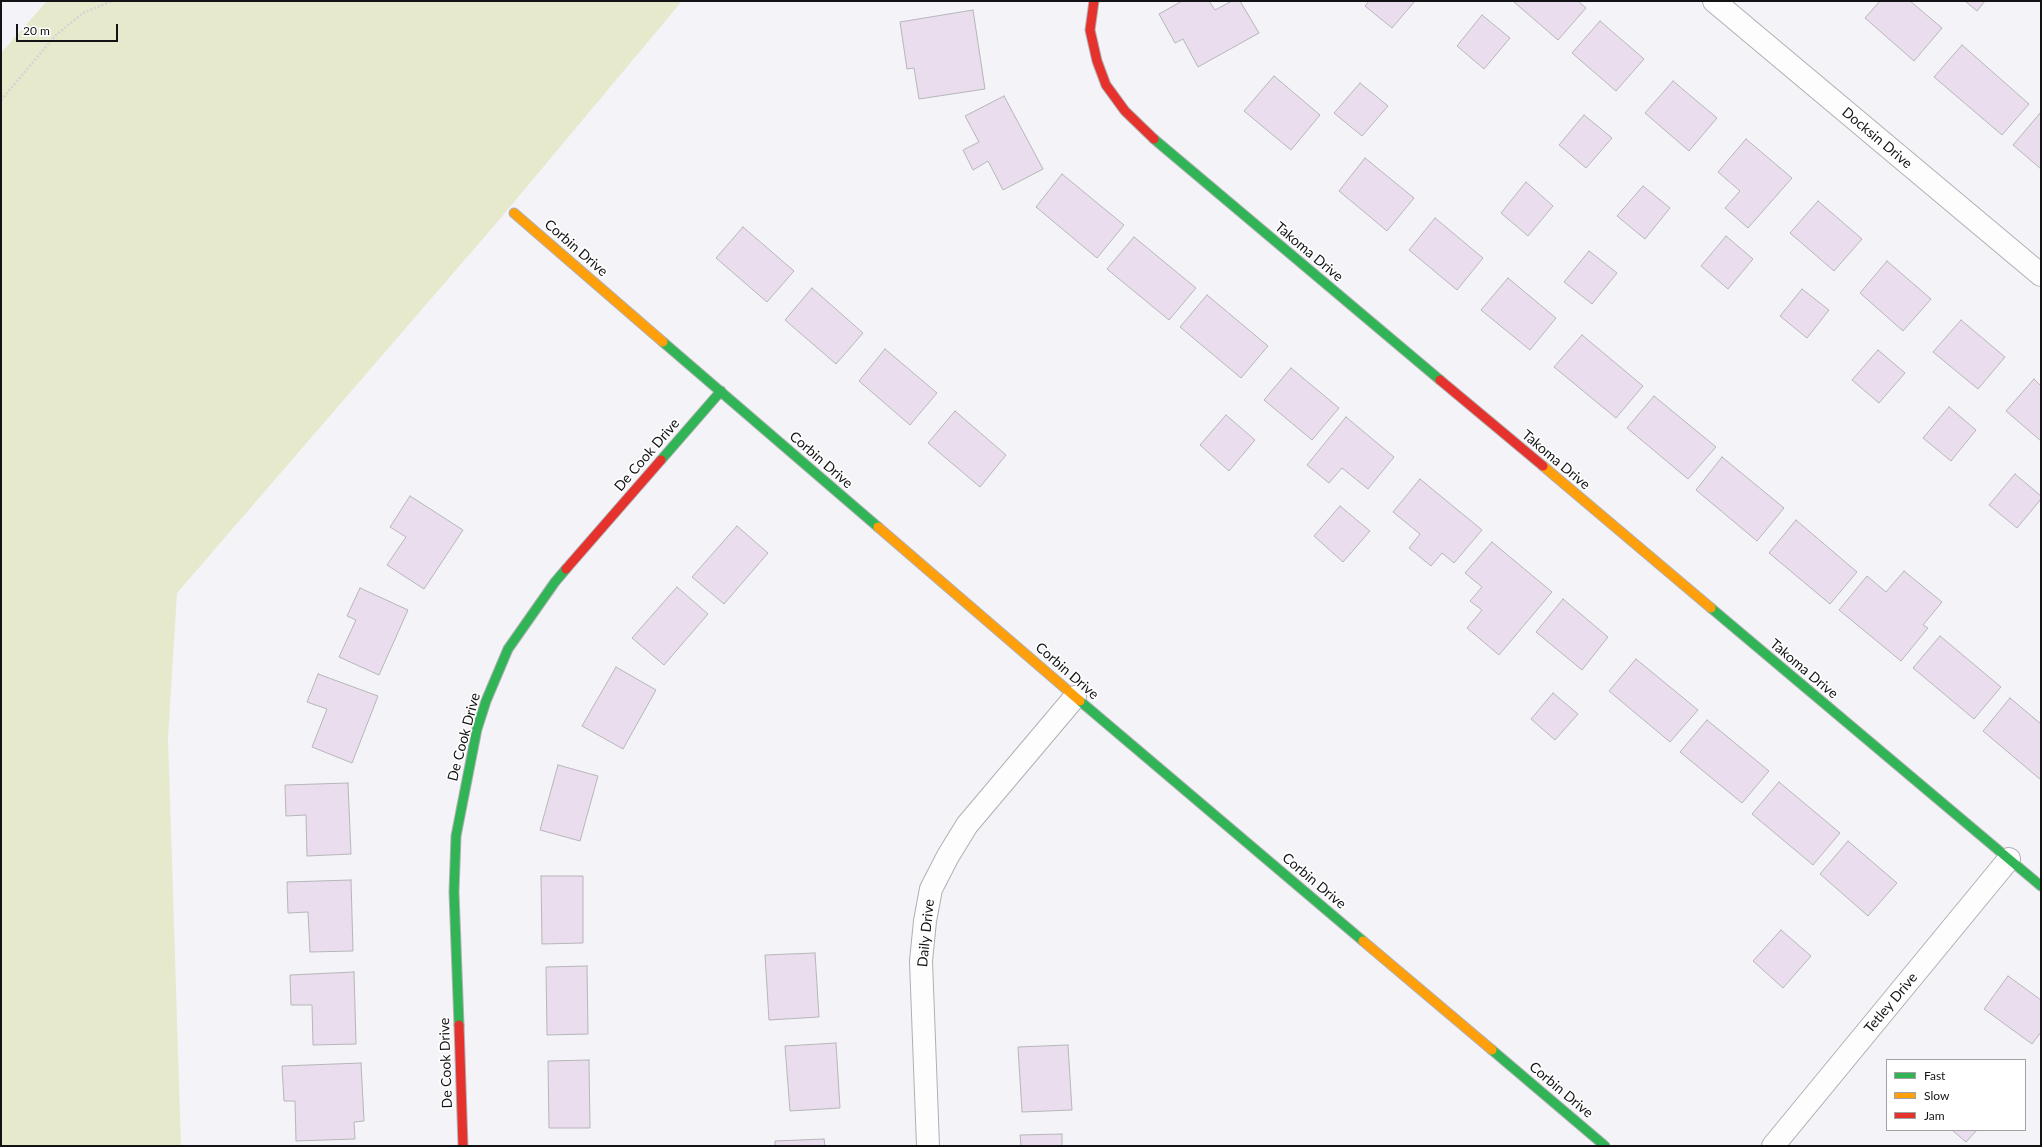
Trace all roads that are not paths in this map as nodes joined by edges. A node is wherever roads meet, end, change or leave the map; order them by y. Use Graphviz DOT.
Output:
graph roads {
  1 [pos="1094,1"];
  2 [pos="1714,1"];
  3 [pos="514,213"];
  4 [pos="2041,275"];
  5 [pos="720,392"];
  6 [pos="1075,697"];
  7 [pos="2009,859"];
  8 [pos="2041,886"];
  9 [pos="463,1146"];
  10 [pos="928,1146"];
  11 [pos="1606,1146"];
  12 [pos="1773,1146"];
  1 -- 7 [label="street, Takoma Drive"];
  2 -- 4 [label="street, Docksin Drive"];
  3 -- 5 [label="street, Corbin Drive"];
  5 -- 6 [label="street, Corbin Drive"];
  5 -- 9 [label="street, De Cook Drive"];
  6 -- 10 [label="street, Daily Drive"];
  6 -- 11 [label="street, Corbin Drive"];
  7 -- 8 [label="street, Takoma Drive"];
  7 -- 12 [label="street, Tetley Drive"];
}
